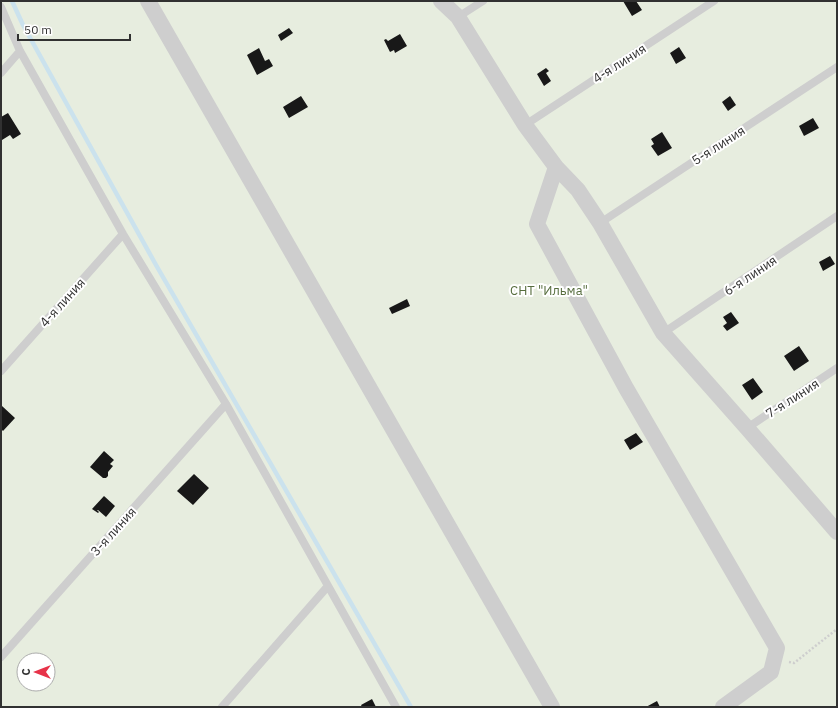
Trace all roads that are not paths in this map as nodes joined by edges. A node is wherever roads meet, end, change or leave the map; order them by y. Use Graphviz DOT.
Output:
graph roads {
  1 [pos="148,1"];
  2 [pos="442,1"];
  3 [pos="483,1"];
  4 [pos="714,1"];
  5 [pos="1,7"];
  6 [pos="458,17"];
  7 [pos="20,51"];
  8 [pos="837,67"];
  9 [pos="1,73"];
  10 [pos="525,125"];
  11 [pos="556,167"];
  12 [pos="837,216"];
  13 [pos="600,223"];
  14 [pos="123,234"];
  15 [pos="663,333"];
  16 [pos="837,368"];
  17 [pos="1,371"];
  18 [pos="226,404"];
  19 [pos="747,428"];
  20 [pos="835,525"];
  21 [pos="328,586"];
  22 [pos="1,657"];
  23 [pos="222,707"];
  24 [pos="396,707"];
  25 [pos="552,707"];
  26 [pos="723,707"];
  1 -- 25 [label="street"];
  2 -- 6 [label="street"];
  3 -- 6 [label="lane"];
  4 -- 10 [label="lane, 4-я линия"];
  5 -- 7 [label="lane"];
  6 -- 10 [label="street"];
  7 -- 9 [label="lane"];
  7 -- 14 [label="lane"];
  8 -- 13 [label="lane, 5-я линия"];
  10 -- 11 [label="street"];
  11 -- 13 [label="street"];
  11 -- 26 [label="street"];
  12 -- 15 [label="lane, 6-я линия"];
  13 -- 15 [label="street"];
  14 -- 17 [label="lane, 4-я линия"];
  14 -- 18 [label="lane"];
  15 -- 19 [label="street"];
  16 -- 19 [label="lane, 7-я линия"];
  18 -- 21 [label="lane"];
  18 -- 22 [label="lane, 3-я линия"];
  19 -- 20 [label="street"];
  21 -- 23 [label="lane"];
  21 -- 24 [label="lane"];
}
